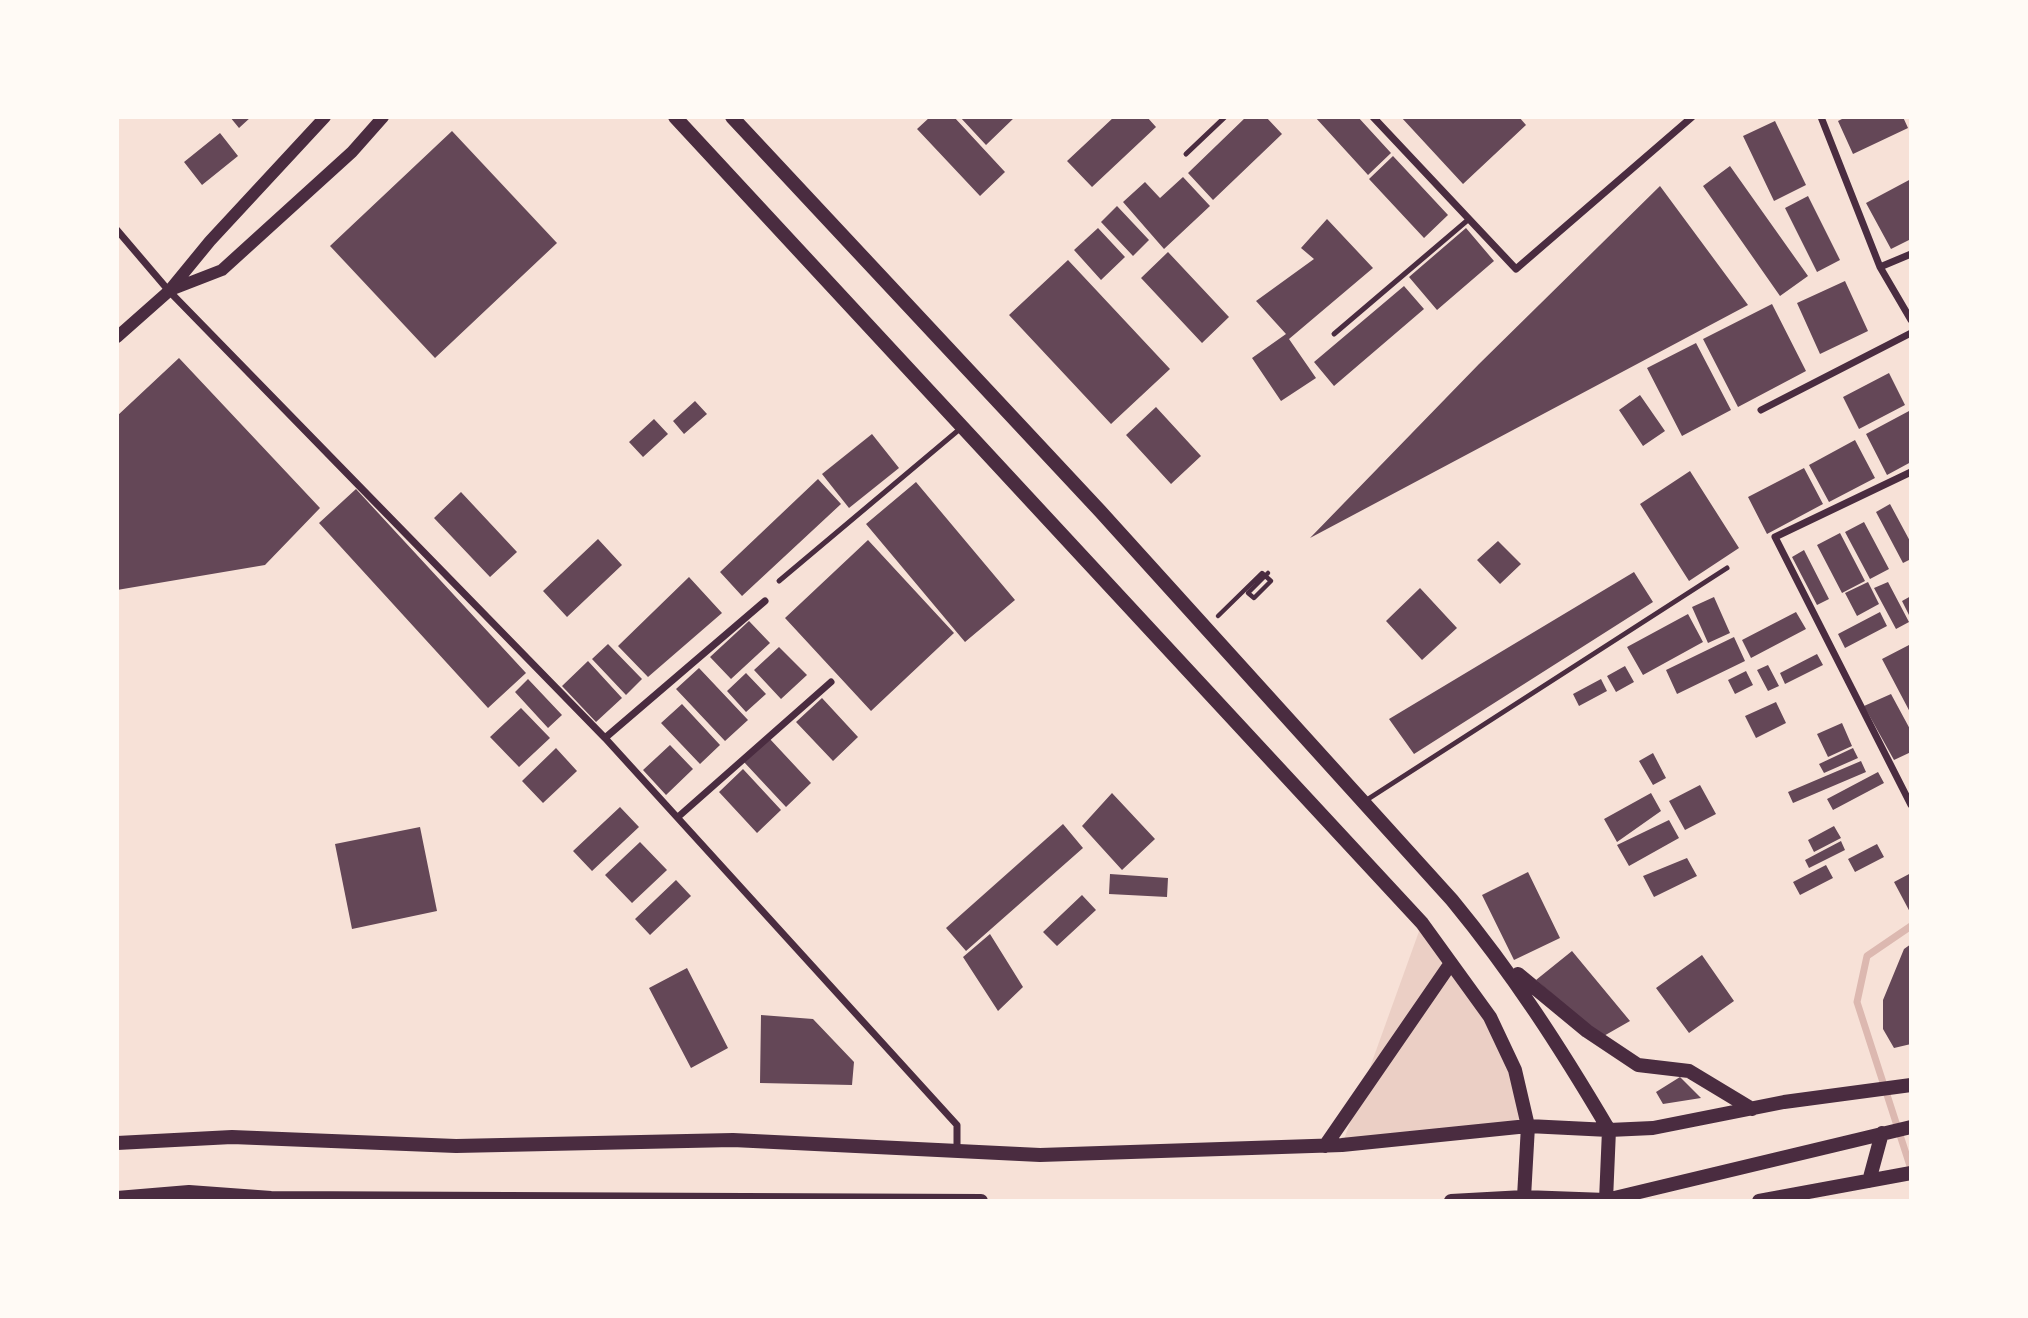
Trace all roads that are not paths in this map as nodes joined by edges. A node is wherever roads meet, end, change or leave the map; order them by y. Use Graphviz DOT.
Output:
graph roads {
  1 [pos="325,117"];
  2 [pos="383,117"];
  3 [pos="675,117"];
  4 [pos="732,117"];
  5 [pos="1225,117"];
  6 [pos="1373,117"];
  7 [pos="1692,117"];
  8 [pos="1821,117"];
  9 [pos="1186,154"];
  10 [pos="1469,219"];
  11 [pos="117,230"];
  12 [pos="1911,254"];
  13 [pos="1880,267"];
  14 [pos="169,291"];
  15 [pos="1911,320"];
  16 [pos="1911,333"];
  17 [pos="1334,334"];
  18 [pos="117,337"];
  19 [pos="1761,410"];
  20 [pos="963,427"];
  21 [pos="1911,472"];
  22 [pos="1727,568"];
  23 [pos="779,581"];
  24 [pos="765,601"];
  25 [pos="831,682"];
  26 [pos="605,738"];
  27 [pos="1364,802"];
  28 [pos="1911,805"];
  29 [pos="678,817"];
  30 [pos="1503,962"];
  31 [pos="1451,963"];
  32 [pos="1911,1085"];
  33 [pos="1752,1109"];
  34 [pos="1528,1126"];
  35 [pos="1911,1128"];
  36 [pos="1609,1130"];
  37 [pos="1882,1133"];
  38 [pos="117,1143"];
  39 [pos="1325,1146"];
  40 [pos="957,1148"];
  41 [pos="1911,1173"];
  42 [pos="1869,1181"];
  43 [pos="117,1198"];
  44 [pos="1525,1199"];
  45 [pos="740,1200"];
  46 [pos="1466,1200"];
  47 [pos="1606,1200"];
  48 [pos="981,1201"];
  49 [pos="1451,1201"];
  50 [pos="1759,1201"];
  1 -- 14 [label="street"];
  2 -- 14 [label="street"];
  3 -- 20 [label="main road"];
  4 -- 27 [label="main road"];
  5 -- 9 [label="lane"];
  6 -- 10 [label="street"];
  7 -- 10 [label="street"];
  8 -- 13 [label="street"];
  10 -- 17 [label="lane"];
  11 -- 14 [label="street"];
  12 -- 13 [label="street"];
  13 -- 15 [label="street"];
  14 -- 18 [label="street"];
  14 -- 26 [label="street"];
  16 -- 19 [label="street"];
  20 -- 23 [label="lane"];
  20 -- 31 [label="main road"];
  21 -- 28 [label="street"];
  22 -- 27 [label="lane"];
  24 -- 26 [label="street"];
  25 -- 29 [label="street"];
  26 -- 29 [label="street"];
  27 -- 30 [label="main road"];
  29 -- 40 [label="street"];
  30 -- 33 [label="main road"];
  30 -- 36 [label="main road"];
  31 -- 34 [label="main road"];
  31 -- 39 [label="main road"];
  32 -- 33 [label="main road"];
  33 -- 36 [label="main road"];
  34 -- 36 [label="main road"];
  34 -- 39 [label="main road"];
  34 -- 44 [label="main road"];
  35 -- 37 [label="main road"];
  36 -- 47 [label="main road"];
  37 -- 42 [label="main road"];
  37 -- 47 [label="main road"];
  38 -- 40 [label="main road"];
  39 -- 40 [label="main road"];
  41 -- 42 [label="main road"];
  42 -- 50 [label="main road"];
  43 -- 45 [label="main road"];
  44 -- 46 [label="main road"];
  44 -- 47 [label="main road"];
  45 -- 48 [label="main road"];
  46 -- 49 [label="main road"];
}
